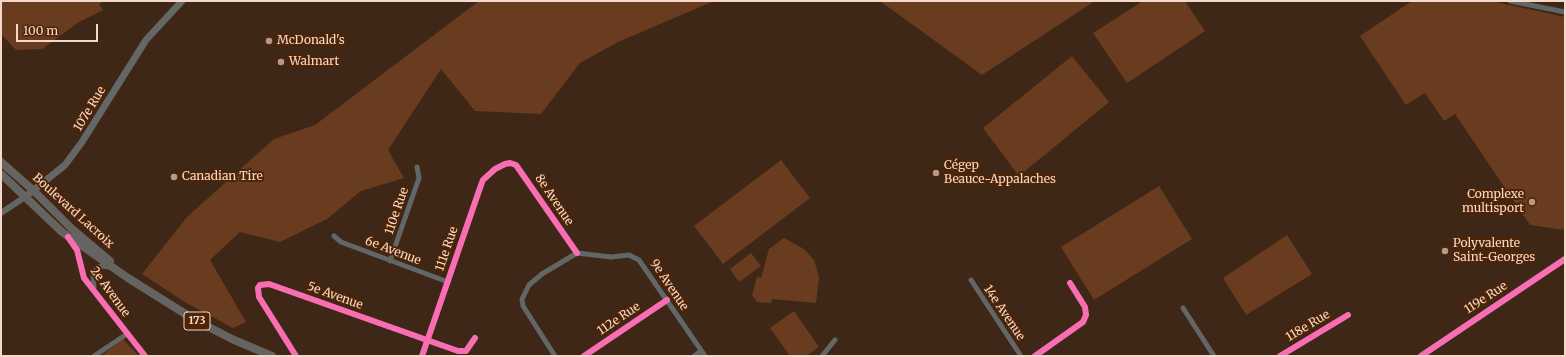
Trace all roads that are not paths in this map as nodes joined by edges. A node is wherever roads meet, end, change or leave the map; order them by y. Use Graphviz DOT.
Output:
graph roads {
  1 [pos="182,1"];
  2 [pos="1510,1"];
  3 [pos="1519,2"];
  4 [pos="1565,12"];
  5 [pos="1,162"];
  6 [pos="510,163"];
  7 [pos="417,167"];
  8 [pos="1,174"];
  9 [pos="34,190"];
  10 [pos="25,197"];
  11 [pos="1,213"];
  12 [pos="334,236"];
  13 [pos="68,237"];
  14 [pos="577,253"];
  15 [pos="1565,259"];
  16 [pos="390,261"];
  17 [pos="114,269"];
  18 [pos="128,278"];
  19 [pos="971,280"];
  20 [pos="448,282"];
  21 [pos="1070,283"];
  22 [pos="95,290"];
  23 [pos="667,300"];
  24 [pos="1183,308"];
  25 [pos="1348,315"];
  26 [pos="127,334"];
  27 [pos="475,338"];
  28 [pos="835,340"];
  29 [pos="427,341"];
  30 [pos="703,354"];
  31 [pos="94,356"];
  32 [pos="145,356"];
  33 [pos="272,356"];
  34 [pos="296,356"];
  35 [pos="422,356"];
  36 [pos="555,356"];
  37 [pos="584,356"];
  38 [pos="694,356"];
  39 [pos="822,356"];
  40 [pos="1021,356"];
  41 [pos="1035,356"];
  42 [pos="1214,356"];
  43 [pos="1280,356"];
  44 [pos="1420,356"];
  1 -- 9 [label="main road, 107e Rue"];
  2 -- 3 [label="street"];
  3 -- 4 [label="street"];
  5 -- 9 [label="main road, Boulevard Lacroix / 173"];
  6 -- 14 [label="street, 8e Avenue"];
  6 -- 20 [label="street, 111e Rue"];
  7 -- 16 [label="street, 110e Rue"];
  8 -- 10 [label="main road, Boulevard Lacroix"];
  9 -- 10 [label="main road, 107e Rue"];
  9 -- 18 [label="main road, Boulevard Lacroix / 173"];
  10 -- 11 [label="street, 107e Rue"];
  10 -- 13 [label="main road, Boulevard Lacroix"];
  12 -- 16 [label="street, 6e Avenue"];
  13 -- 17 [label="main road, Boulevard Lacroix"];
  13 -- 22 [label="street, 2e Avenue"];
  14 -- 23 [label="street, 9e Avenue"];
  14 -- 36 [label="street"];
  15 -- 44 [label="street, 119e Rue"];
  16 -- 20 [label="street, 6e Avenue"];
  17 -- 18 [label="main road, Boulevard Lacroix"];
  17 -- 22 [label="street, 2e Avenue"];
  18 -- 33 [label="main road, Boulevard Lacroix / 173"];
  19 -- 40 [label="street, 14e Avenue"];
  20 -- 29 [label="street, 111e Rue"];
  21 -- 41 [label="street"];
  22 -- 26 [label="street, 2e Avenue"];
  23 -- 30 [label="street, 9e Avenue"];
  23 -- 37 [label="street, 112e Rue"];
  24 -- 42 [label="street"];
  25 -- 43 [label="street, 118e Rue"];
  26 -- 31 [label="street"];
  26 -- 32 [label="street, 2e Avenue"];
  27 -- 29 [label="street, 5e Avenue"];
  28 -- 39 [label="street"];
  29 -- 34 [label="street, 5e Avenue"];
  29 -- 35 [label="street, 111e Rue"];
  30 -- 38 [label="street"];
}
